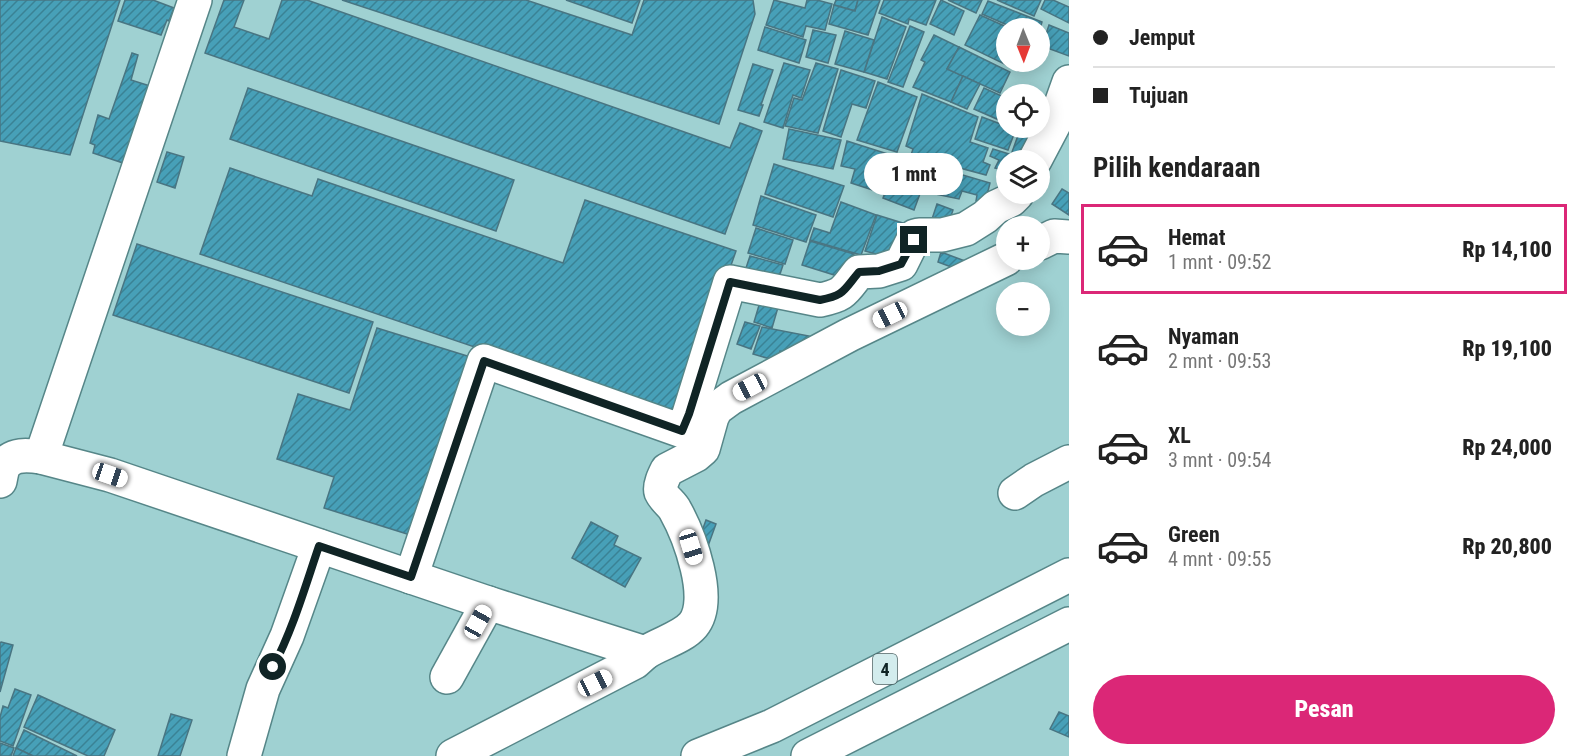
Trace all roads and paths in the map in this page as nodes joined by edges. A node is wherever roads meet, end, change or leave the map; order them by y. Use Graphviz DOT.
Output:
graph roads {
  1 [pos="195,0"];
  2 [pos="1069,82"];
  3 [pos="1040,150"];
  4 [pos="1002,204"];
  5 [pos="1069,237"];
  6 [pos="1050,238"];
  7 [pos="996,264"];
  8 [pos="41,457"];
  9 [pos="1069,462"];
  10 [pos="0,481"];
  11 [pos="1015,493"];
  12 [pos="319,546"];
  13 [pos="1069,575"];
  14 [pos="411,577"];
  15 [pos="488,603"];
  16 [pos="1069,624"];
  17 [pos="645,653"];
  18 [pos="447,677"];
  19 [pos="244,756"];
  20 [pos="453,756"];
  21 [pos="698,756"];
  22 [pos="808,756"];
  1 -- 8 [label="main road"];
  2 -- 3 [label="main road"];
  4 -- 14 [label="main road"];
  5 -- 6 [label="main road"];
  7 -- 17 [label="main road"];
  8 -- 10 [label="main road"];
  8 -- 12 [label="main road"];
  9 -- 11 [label="main road"];
  12 -- 14 [label="main road"];
  12 -- 19 [label="main road"];
  13 -- 21 [label="main road, 4"];
  14 -- 15 [label="main road"];
  15 -- 17 [label="main road"];
  15 -- 18 [label="main road"];
  16 -- 22 [label="main road, 4"];
  17 -- 20 [label="main road"];
}
